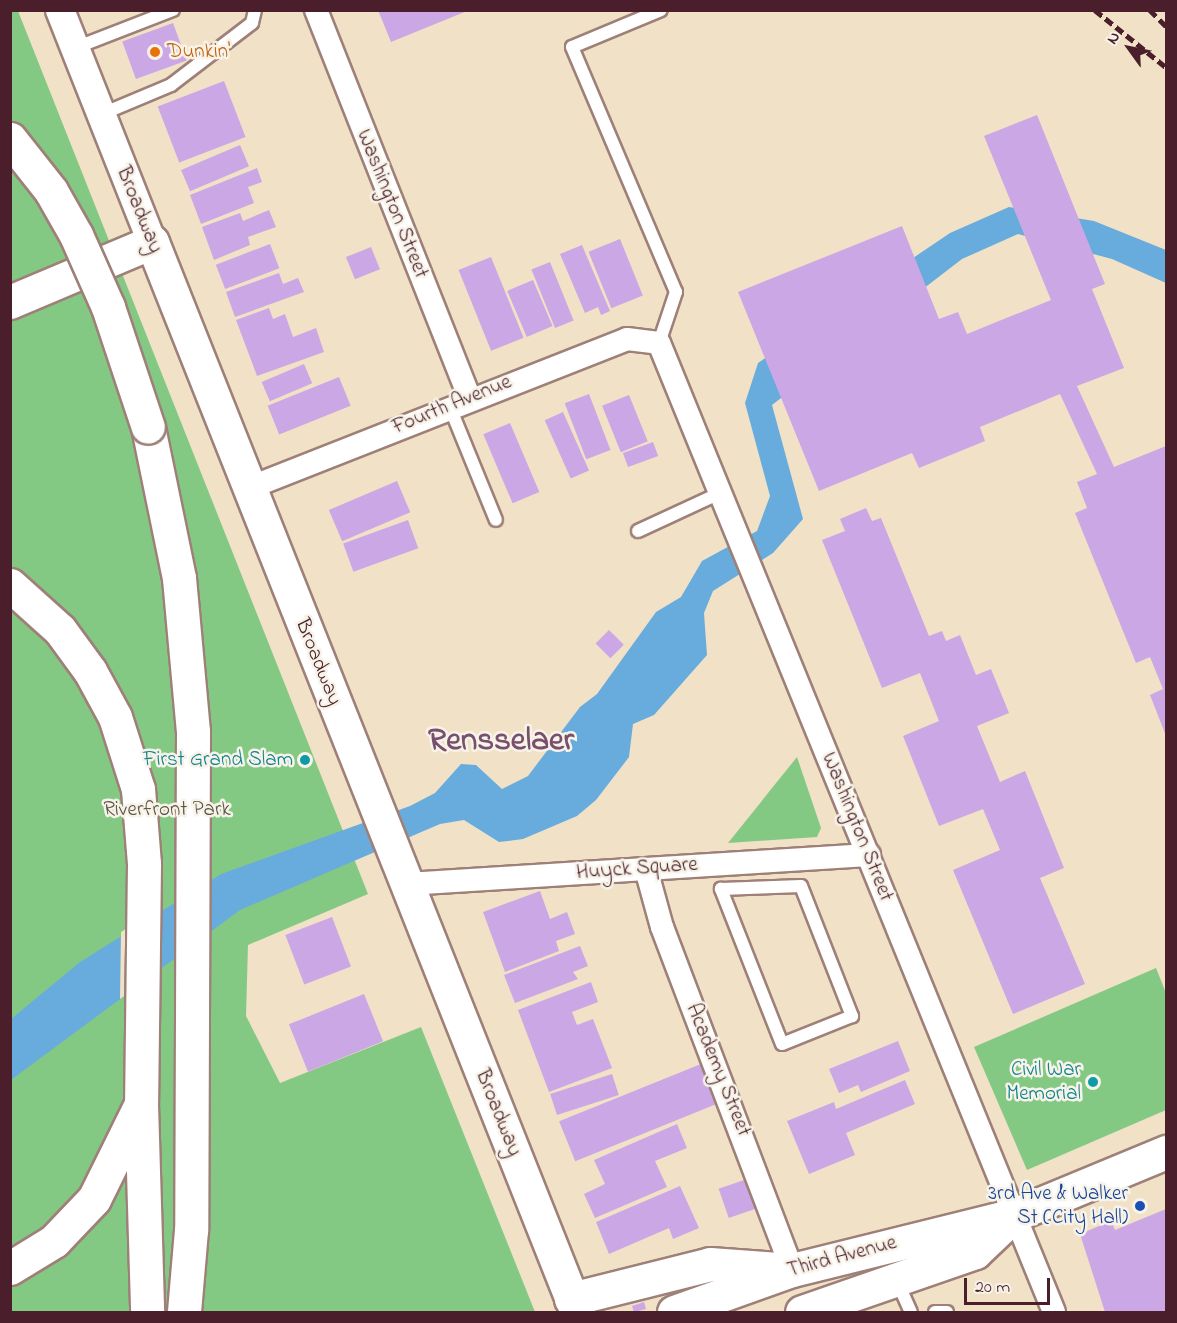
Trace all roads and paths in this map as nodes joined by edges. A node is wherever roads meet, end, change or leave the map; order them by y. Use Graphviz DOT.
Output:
graph roads {
  1 [pos="60,10"];
  2 [pos="173,10"];
  3 [pos="255,10"];
  4 [pos="316,10"];
  5 [pos="661,10"];
  6 [pos="75,48"];
  7 [pos="102,114"];
  8 [pos="10,139"];
  9 [pos="152,242"];
  10 [pos="10,302"];
  11 [pos="659,343"];
  12 [pos="459,401"];
  13 [pos="249,488"];
  14 [pos="722,492"];
  15 [pos="496,520"];
  16 [pos="638,531"];
  17 [pos="10,585"];
  18 [pos="868,855"];
  19 [pos="754,862"];
  20 [pos="646,869"];
  21 [pos="405,880"];
  22 [pos="765,888"];
  23 [pos="141,1104"];
  24 [pos="1167,1152"];
  25 [pos="1014,1215"];
  26 [pos="190,1230"];
  27 [pos="10,1268"];
  28 [pos="792,1270"];
  29 [pos="897,1280"];
  30 [pos="574,1306"];
  31 [pos="812,1311"];
  32 [pos="147,1312"];
  33 [pos="184,1312"];
  34 [pos="197,1312"];
  35 [pos="674,1312"];
  36 [pos="911,1312"];
  37 [pos="935,1312"];
  38 [pos="947,1312"];
  39 [pos="1054,1312"];
  1 -- 6 [label="street, Broadway"];
  2 -- 6 [label="lane"];
  3 -- 7 [label="lane"];
  4 -- 12 [label="street, Washington Street"];
  5 -- 11 [label="lane"];
  6 -- 7 [label="street, Broadway"];
  7 -- 9 [label="street, Broadway"];
  8 -- 26 [label="main road, bridge"];
  9 -- 10 [label="main road"];
  9 -- 13 [label="main road, Broadway"];
  11 -- 12 [label="street, Fourth Avenue"];
  11 -- 14 [label="street, Washington Street"];
  12 -- 13 [label="street, Fourth Avenue"];
  12 -- 15 [label="lane"];
  13 -- 21 [label="main road, Broadway"];
  14 -- 16 [label="lane"];
  14 -- 18 [label="street, Washington Street"];
  17 -- 23 [label="main road"];
  18 -- 19 [label="street, Huyck Square"];
  18 -- 25 [label="street, Washington Street"];
  19 -- 20 [label="street, Huyck Square"];
  19 -- 22 [label="lane"];
  20 -- 21 [label="street, Huyck Square"];
  20 -- 28 [label="street, Academy Street"];
  21 -- 30 [label="main road, Broadway"];
  22 -- 22 [label="lane"];
  23 -- 27 [label="main road"];
  23 -- 32 [label="main road"];
  24 -- 25 [label="main road, Third Avenue"];
  25 -- 28 [label="main road, Third Avenue"];
  25 -- 29 [label="main road, Third Avenue"];
  25 -- 39 [label="street, Washington Street"];
  26 -- 33 [label="main road"];
  26 -- 34 [label="main road"];
  28 -- 30 [label="main road"];
  28 -- 35 [label="main road, Third Avenue"];
  29 -- 31 [label="main road, Third Avenue"];
  29 -- 36 [label="lane"];
  37 -- 38 [label="lane"];
}
